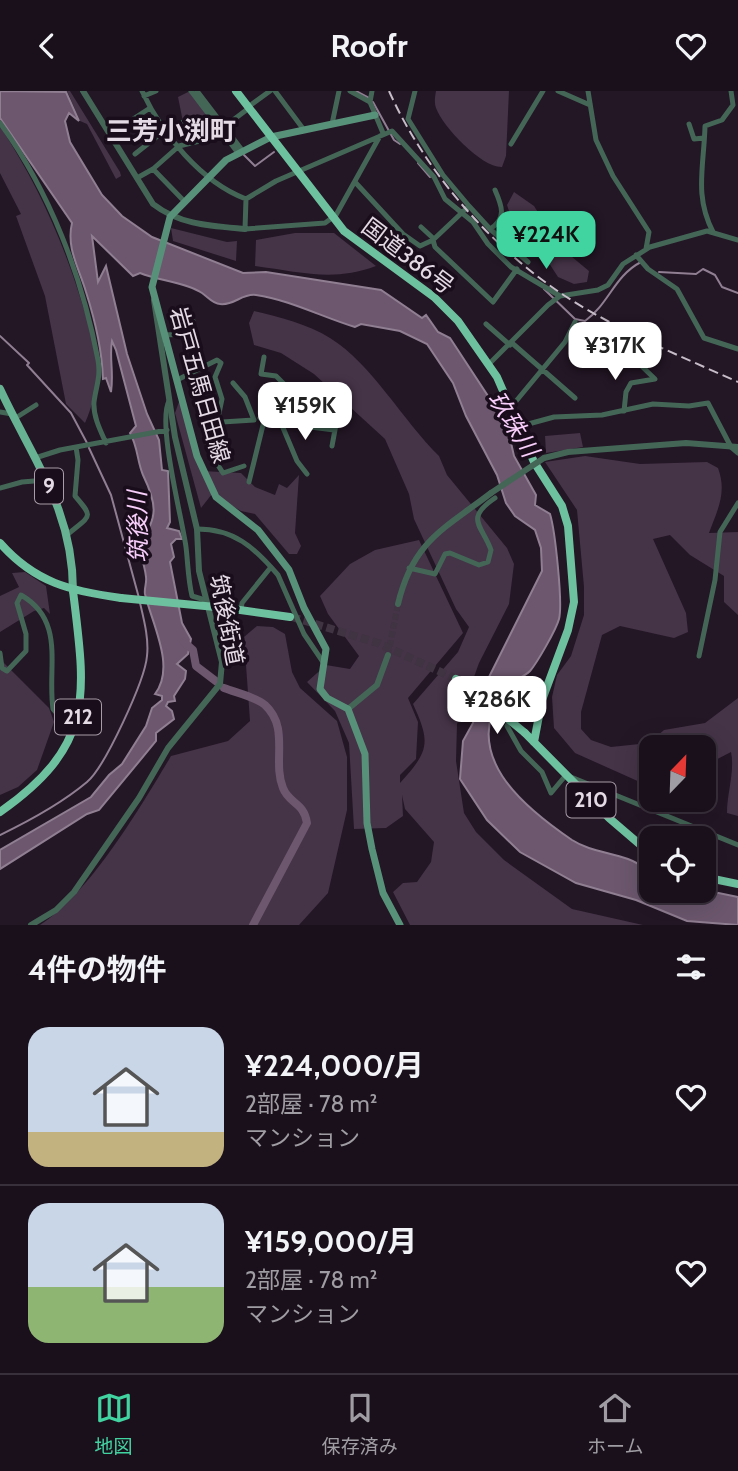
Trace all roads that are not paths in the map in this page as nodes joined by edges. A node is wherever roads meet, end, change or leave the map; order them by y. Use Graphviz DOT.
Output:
graph roads {
  1 [pos="83,91"];
  2 [pos="156,91"];
  3 [pos="191,91"];
  4 [pos="197,91"];
  5 [pos="236,91"];
  6 [pos="272,91"];
  7 [pos="340,91"];
  8 [pos="350,91"];
  9 [pos="362,91"];
  10 [pos="415,91"];
  11 [pos="543,91"];
  12 [pos="558,91"];
  13 [pos="588,91"];
  14 [pos="731,91"];
  15 [pos="143,94"];
  16 [pos="371,96"];
  17 [pos="590,105"];
  18 [pos="248,107"];
  19 [pos="150,108"];
  20 [pos="375,115"];
  21 [pos="183,122"];
  22 [pos="0,123"];
  23 [pos="332,124"];
  24 [pos="689,124"];
  25 [pos="223,128"];
  26 [pos="304,130"];
  27 [pos="165,133"];
  28 [pos="110,134"];
  29 [pos="382,134"];
  30 [pos="271,137"];
  31 [pos="704,138"];
  32 [pos="512,144"];
  33 [pos="179,146"];
  34 [pos="240,151"];
  35 [pos="135,153"];
  36 [pos="153,169"];
  37 [pos="297,172"];
  38 [pos="207,177"];
  39 [pos="137,178"];
  40 [pos="355,182"];
  41 [pos="495,190"];
  42 [pos="246,199"];
  43 [pos="184,201"];
  44 [pos="470,206"];
  45 [pos="460,214"];
  46 [pos="332,218"];
  47 [pos="168,220"];
  48 [pos="421,227"];
  49 [pos="245,229"];
  50 [pos="490,229"];
  51 [pos="713,232"];
  52 [pos="434,240"];
  53 [pos="738,240"];
  54 [pos="646,249"];
  55 [pos="639,259"];
  56 [pos="528,262"];
  57 [pos="516,271"];
  58 [pos="557,298"];
  59 [pos="154,299"];
  60 [pos="193,321"];
  61 [pos="575,322"];
  62 [pos="486,324"];
  63 [pos="164,335"];
  64 [pos="511,344"];
  65 [pos="738,349"];
  66 [pos="629,354"];
  67 [pos="264,357"];
  68 [pos="489,364"];
  69 [pos="542,367"];
  70 [pos="296,376"];
  71 [pos="177,380"];
  72 [pos="233,383"];
  73 [pos="289,385"];
  74 [pos="0,389"];
  75 [pos="171,398"];
  76 [pos="328,398"];
  77 [pos="575,398"];
  78 [pos="36,405"];
  79 [pos="512,406"];
  80 [pos="624,411"];
  81 [pos="0,412"];
  82 [pos="217,414"];
  83 [pos="13,417"];
  84 [pos="259,419"];
  85 [pos="337,419"];
  86 [pos="281,423"];
  87 [pos="521,426"];
  88 [pos="167,430"];
  89 [pos="334,430"];
  90 [pos="108,442"];
  91 [pos="332,446"];
  92 [pos="76,447"];
  93 [pos="734,447"];
  94 [pos="738,453"];
  95 [pos="35,458"];
  96 [pos="244,466"];
  97 [pos="307,474"];
  98 [pos="46,480"];
  99 [pos="249,482"];
  100 [pos="0,488"];
  101 [pos="493,495"];
  102 [pos="738,503"];
  103 [pos="197,529"];
  104 [pos="68,534"];
  105 [pos="0,543"];
  106 [pos="271,567"];
  107 [pos="409,568"];
  108 [pos="73,591"];
  109 [pos="205,600"];
  110 [pos="398,604"];
  111 [pos="241,610"];
  112 [pos="290,617"];
  113 [pos="0,653"];
  114 [pos="388,655"];
  115 [pos="699,656"];
  116 [pos="323,662"];
  117 [pos="456,679"];
  118 [pos="348,709"];
  119 [pos="540,709"];
  120 [pos="76,724"];
  121 [pos="534,742"];
  122 [pos="566,775"];
  123 [pos="0,812"];
  124 [pos="639,844"];
  125 [pos="738,845"];
  126 [pos="716,879"];
  127 [pos="738,884"];
  128 [pos="31,925"];
  129 [pos="400,925"];
  1 -- 28 [label="street"];
  2 -- 15 [label="street"];
  3 -- 25 [label="street"];
  4 -- 25 [label="street"];
  5 -- 18 [label="highway, 国道386号"];
  6 -- 18 [label="street"];
  6 -- 26 [label="street"];
  7 -- 23 [label="street"];
  8 -- 16 [label="street"];
  9 -- 16 [label="street"];
  10 -- 44 [label="street"];
  11 -- 32 [label="street"];
  12 -- 17 [label="street"];
  13 -- 17 [label="street"];
  14 -- 31 [label="street"];
  15 -- 19 [label="street"];
  16 -- 20 [label="street"];
  17 -- 54 [label="street"];
  18 -- 25 [label="street"];
  18 -- 30 [label="highway, 国道386号"];
  19 -- 27 [label="street"];
  19 -- 28 [label="street"];
  20 -- 23 [label="main road, 岩戸五馬日田線"];
  20 -- 29 [label="street"];
  21 -- 27 [label="street"];
  22 -- 90 [label="street"];
  23 -- 26 [label="main road, 岩戸五馬日田線"];
  24 -- 31 [label="street"];
  25 -- 33 [label="street"];
  25 -- 34 [label="street"];
  26 -- 30 [label="main road, 岩戸五馬日田線"];
  27 -- 33 [label="street"];
  27 -- 35 [label="street"];
  28 -- 39 [label="street"];
  29 -- 37 [label="street"];
  29 -- 40 [label="street"];
  29 -- 45 [label="street"];
  30 -- 34 [label="main road, 岩戸五馬日田線"];
  30 -- 37 [label="highway, 国道386号"];
  31 -- 51 [label="street"];
  33 -- 36 [label="street"];
  33 -- 38 [label="street"];
  34 -- 38 [label="main road, 岩戸五馬日田線"];
  36 -- 39 [label="street"];
  36 -- 43 [label="street"];
  37 -- 42 [label="street"];
  37 -- 46 [label="highway, 国道386号"];
  38 -- 42 [label="street"];
  38 -- 43 [label="main road, 岩戸五馬日田線"];
  39 -- 47 [label="street"];
  40 -- 46 [label="street"];
  40 -- 52 [label="street"];
  41 -- 50 [label="street"];
  42 -- 49 [label="street"];
  43 -- 47 [label="main road, 岩戸五馬日田線"];
  44 -- 45 [label="street"];
  44 -- 50 [label="street"];
  45 -- 52 [label="street"];
  45 -- 57 [label="street"];
  46 -- 49 [label="street"];
  46 -- 68 [label="highway, 国道386号"];
  47 -- 49 [label="street"];
  47 -- 59 [label="main road, 岩戸五馬日田線"];
  48 -- 52 [label="street"];
  50 -- 56 [label="street"];
  51 -- 53 [label="street"];
  51 -- 54 [label="street"];
  52 -- 57 [label="street"];
  54 -- 55 [label="street"];
  55 -- 58 [label="street"];
  55 -- 65 [label="street"];
  57 -- 58 [label="street"];
  58 -- 64 [label="street"];
  59 -- 63 [label="main road, 岩戸五馬日田線"];
  59 -- 75 [label="street, 筑後街道"];
  60 -- 63 [label="street"];
  61 -- 69 [label="street"];
  62 -- 64 [label="street"];
  63 -- 71 [label="main road, 岩戸五馬日田線"];
  64 -- 68 [label="street"];
  64 -- 69 [label="street"];
  66 -- 80 [label="street"];
  67 -- 73 [label="street"];
  68 -- 79 [label="highway, 国道386号"];
  69 -- 77 [label="street"];
  69 -- 79 [label="street"];
  70 -- 73 [label="street"];
  71 -- 82 [label="street"];
  71 -- 116 [label="main road, 岩戸五馬日田線"];
  72 -- 84 [label="street"];
  73 -- 76 [label="street"];
  73 -- 84 [label="street"];
  74 -- 83 [label="main road, 9"];
  75 -- 88 [label="street"];
  75 -- 103 [label="street, 筑後街道"];
  78 -- 83 [label="street"];
  79 -- 87 [label="highway, 国道386号"];
  80 -- 87 [label="street"];
  80 -- 93 [label="street"];
  81 -- 83 [label="street"];
  82 -- 84 [label="street"];
  82 -- 96 [label="street"];
  83 -- 95 [label="main road, 9"];
  84 -- 86 [label="street"];
  84 -- 99 [label="street"];
  85 -- 89 [label="street"];
  86 -- 89 [label="street"];
  86 -- 97 [label="street"];
  87 -- 119 [label="highway, 国道386号"];
  88 -- 90 [label="street"];
  88 -- 109 [label="street"];
  89 -- 91 [label="street"];
  90 -- 92 [label="street"];
  92 -- 95 [label="street"];
  92 -- 104 [label="street"];
  93 -- 94 [label="street"];
  93 -- 101 [label="street, bridge"];
  95 -- 98 [label="main road, 9"];
  98 -- 100 [label="street"];
  98 -- 104 [label="main road, 9"];
  101 -- 107 [label="street"];
  101 -- 107 [label="street"];
  102 -- 115 [label="street"];
  103 -- 106 [label="street"];
  103 -- 109 [label="street, 筑後街道"];
  104 -- 108 [label="main road, 9"];
  105 -- 108 [label="highway"];
  106 -- 111 [label="street"];
  106 -- 116 [label="street"];
  107 -- 110 [label="street"];
  108 -- 111 [label="highway, bridge"];
  108 -- 120 [label="highway, 212"];
  109 -- 128 [label="street, 筑後街道"];
  111 -- 112 [label="highway"];
  113 -- 120 [label="street"];
  114 -- 118 [label="street"];
  116 -- 118 [label="main road, 岩戸五馬日田線"];
  117 -- 121 [label="highway, 210, bridge"];
  118 -- 129 [label="main road"];
  119 -- 121 [label="highway, 国道386号"];
  119 -- 122 [label="street"];
  120 -- 123 [label="highway, 212"];
  121 -- 122 [label="highway, 210"];
  122 -- 124 [label="highway, 210"];
  122 -- 125 [label="street"];
  126 -- 127 [label="highway"];
}
